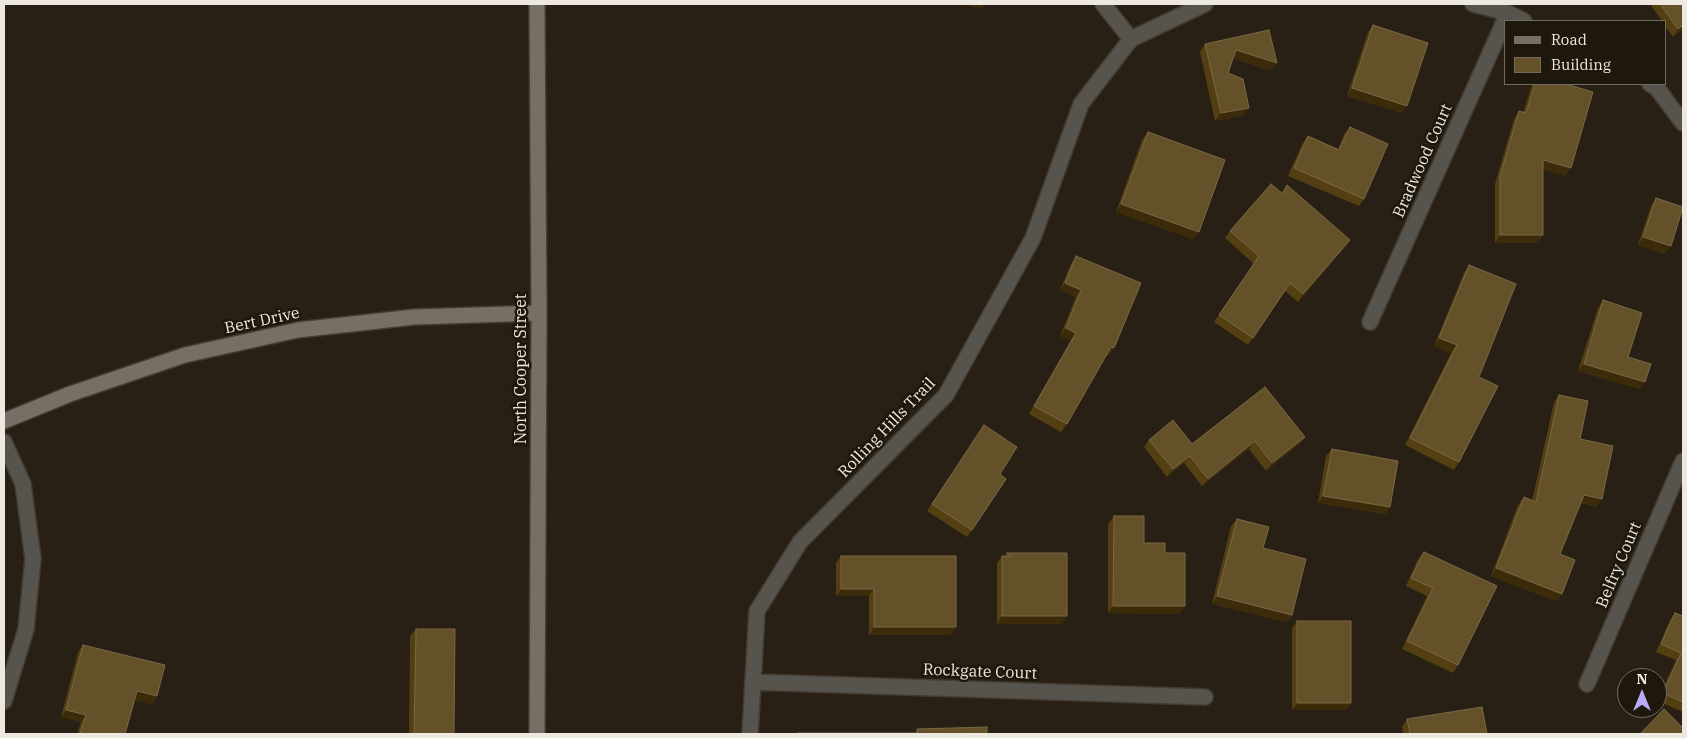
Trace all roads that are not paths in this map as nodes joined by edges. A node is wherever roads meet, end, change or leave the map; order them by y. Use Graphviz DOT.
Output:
graph roads {
  1 [pos="537,4"];
  2 [pos="1103,4"];
  3 [pos="1205,4"];
  4 [pos="1472,4"];
  5 [pos="1508,13"];
  6 [pos="1505,20"];
  7 [pos="1522,20"];
  8 [pos="1504,22"];
  9 [pos="1131,39"];
  10 [pos="1652,85"];
  11 [pos="1683,123"];
  12 [pos="538,312"];
  13 [pos="1370,322"];
  14 [pos="4,421"];
  15 [pos="4,442"];
  16 [pos="1683,460"];
  17 [pos="753,682"];
  18 [pos="1587,684"];
  19 [pos="1206,697"];
  20 [pos="4,701"];
  21 [pos="537,734"];
  22 [pos="750,734"];
  1 -- 12 [label="main road, North Cooper Street"];
  2 -- 9 [label="street"];
  3 -- 9 [label="street, Rolling Hills Trail"];
  4 -- 5 [label="street"];
  5 -- 6 [label="street, Bradwood Court"];
  5 -- 7 [label="street"];
  8 -- 13 [label="street, Bradwood Court"];
  9 -- 17 [label="street, Rolling Hills Trail"];
  10 -- 11 [label="street"];
  12 -- 14 [label="main road, Bert Drive"];
  12 -- 21 [label="main road, North Cooper Street"];
  15 -- 20 [label="street"];
  16 -- 18 [label="street, Belfry Court"];
  17 -- 19 [label="street, Rockgate Court"];
  17 -- 22 [label="street, Rolling Hills Trail"];
}
